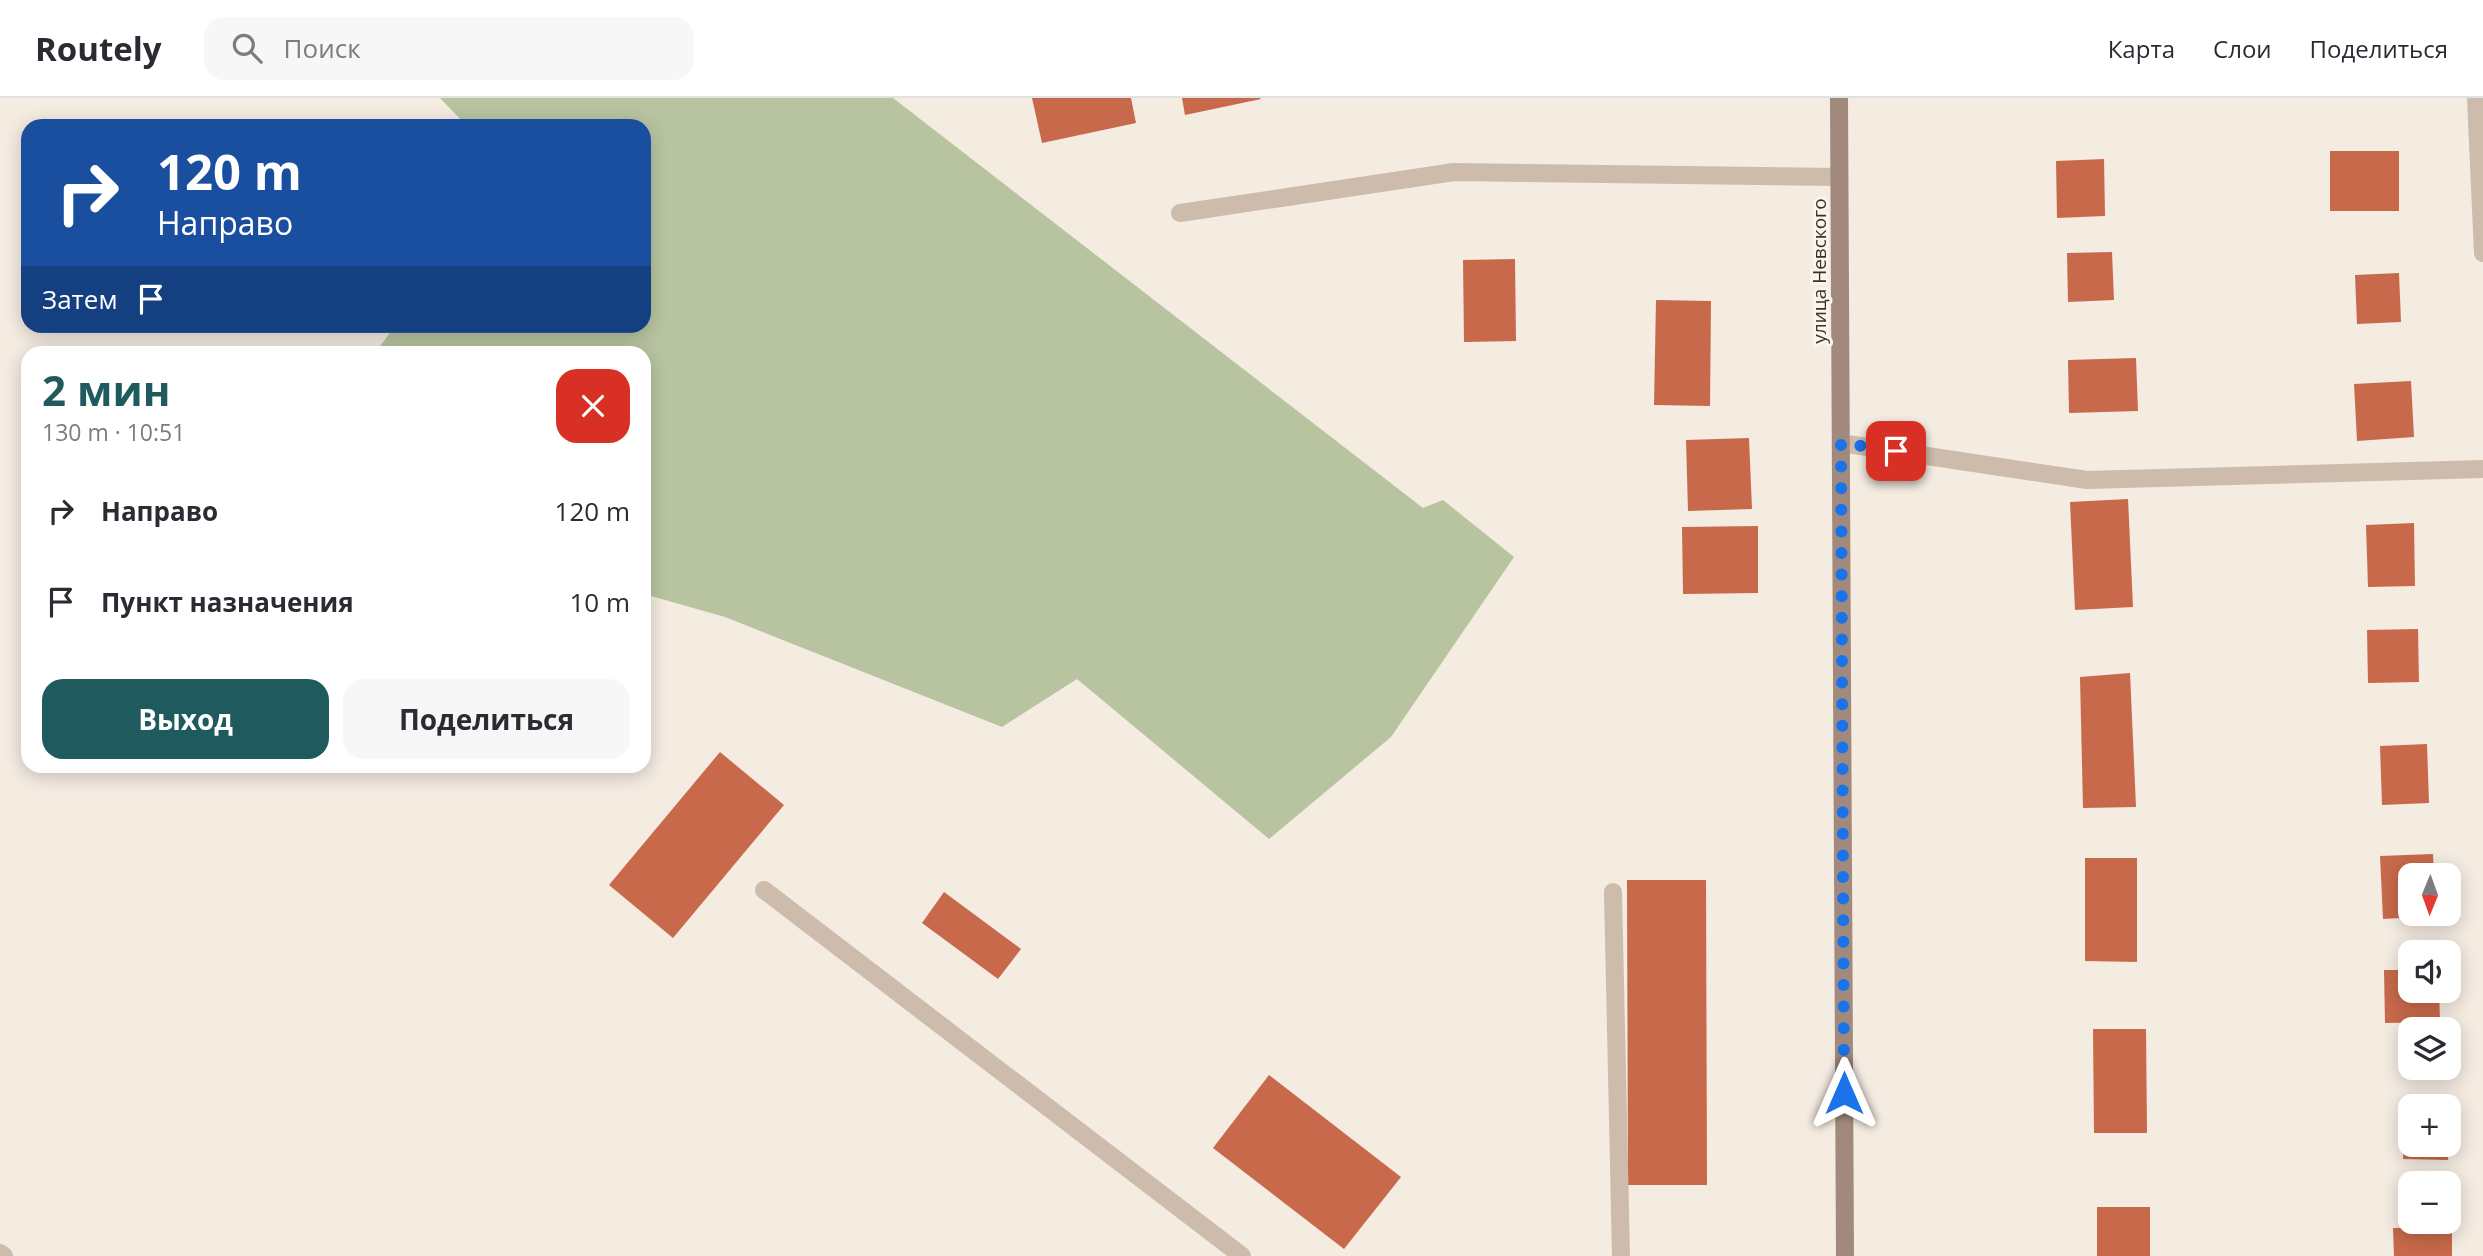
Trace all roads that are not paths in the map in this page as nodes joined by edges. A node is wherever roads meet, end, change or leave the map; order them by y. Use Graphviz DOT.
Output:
graph roads {
  1 [pos="1839,98"];
  2 [pos="2476,98"];
  3 [pos="1839,177"];
  4 [pos="1180,213"];
  5 [pos="2483,253"];
  6 [pos="1841,443"];
  7 [pos="2483,468"];
  8 [pos="764,890"];
  9 [pos="1613,892"];
  10 [pos="1242,1256"];
  11 [pos="1620,1256"];
  12 [pos="1845,1256"];
  1 -- 3 [label="main road, улица Невского"];
  2 -- 5 [label="street"];
  3 -- 4 [label="street"];
  3 -- 6 [label="main road, улица Невского"];
  6 -- 7 [label="street"];
  6 -- 12 [label="main road, улица Невского"];
  8 -- 10 [label="street"];
  9 -- 11 [label="street"];
}
